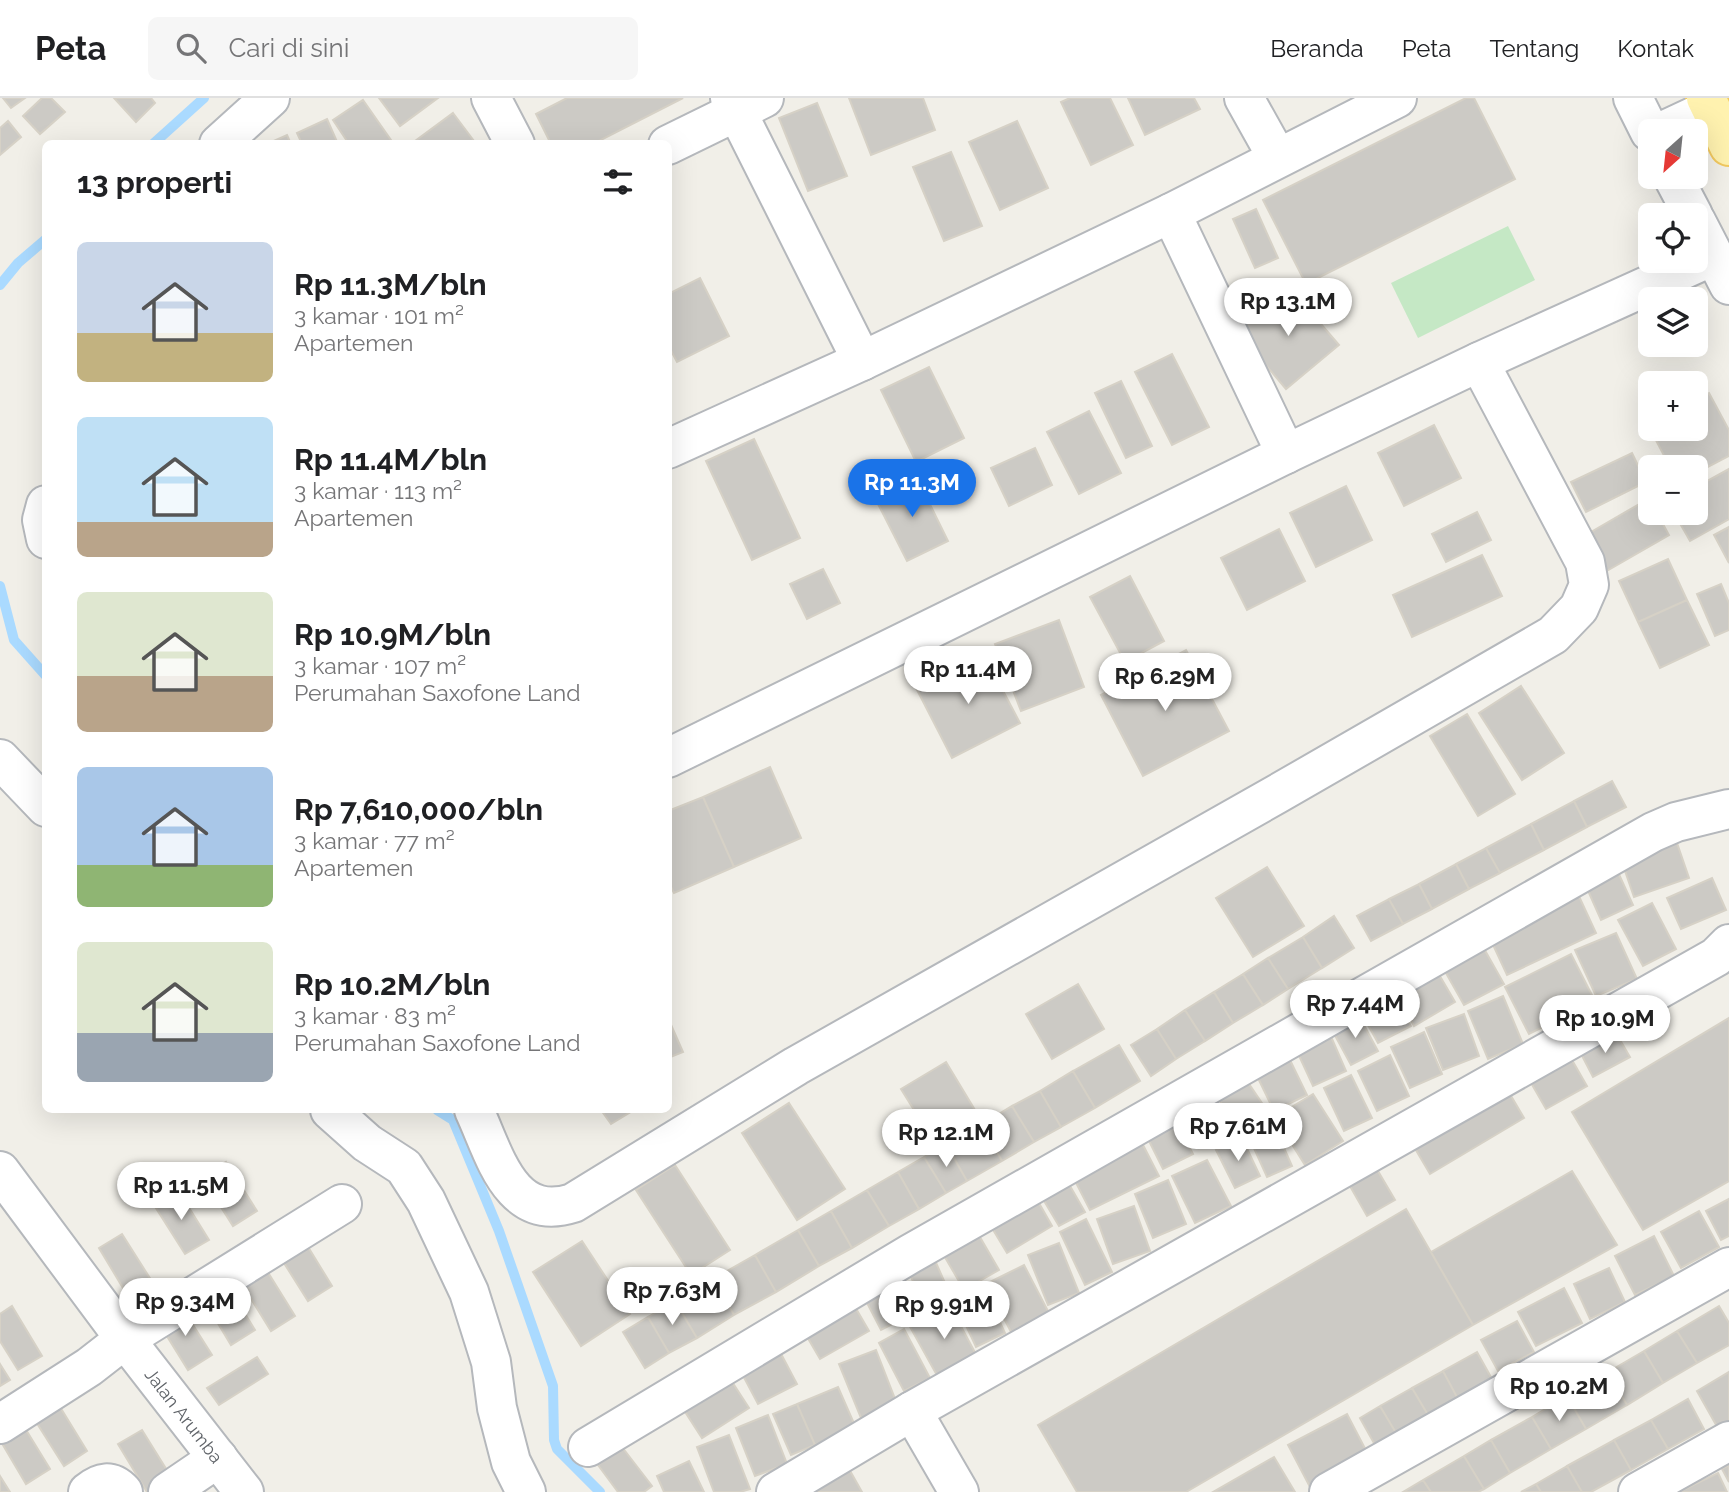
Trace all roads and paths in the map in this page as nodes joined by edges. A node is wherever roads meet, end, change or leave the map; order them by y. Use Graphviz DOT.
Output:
graph roads {
  1 [pos="270,98"];
  2 [pos="491,98"];
  3 [pos="1244,98"];
  4 [pos="1397,98"];
  5 [pos="743,102"];
  6 [pos="1708,103"];
  7 [pos="1682,119"];
  8 [pos="223,140"];
  9 [pos="513,140"];
  10 [pos="672,143"];
  11 [pos="1729,146"];
  12 [pos="1277,157"];
  13 [pos="1171,213"];
  14 [pos="1708,245"];
  15 [pos="1721,271"];
  16 [pos="862,361"];
  17 [pos="1479,362"];
  18 [pos="672,447"];
  19 [pos="1286,454"];
  20 [pos="672,756"];
  21 [pos="0,759"];
  22 [pos="42,803"];
  23 [pos="1729,809"];
  24 [pos="1729,944"];
  25 [pos="333,1113"];
  26 [pos="475,1113"];
  27 [pos="0,1171"];
  28 [pos="342,1204"];
  29 [pos="1729,1267"];
  30 [pos="125,1339"];
  31 [pos="912,1411"];
  32 [pos="0,1424"];
  33 [pos="1729,1441"];
  34 [pos="588,1447"];
  35 [pos="218,1458"];
  36 [pos="176,1490"];
  37 [pos="88,1492"];
  38 [pos="122,1492"];
  39 [pos="243,1492"];
  40 [pos="526,1492"];
  41 [pos="776,1492"];
  42 [pos="959,1492"];
  43 [pos="1329,1492"];
  44 [pos="1637,1492"];
  1 -- 8 [label="street"];
  2 -- 9 [label="street"];
  3 -- 12 [label="street"];
  4 -- 12 [label="street"];
  5 -- 10 [label="street"];
  5 -- 16 [label="street"];
  6 -- 7 [label="street"];
  6 -- 11 [label="main road"];
  12 -- 13 [label="street"];
  13 -- 16 [label="street"];
  13 -- 19 [label="street"];
  14 -- 15 [label="street"];
  15 -- 17 [label="street"];
  16 -- 18 [label="street"];
  17 -- 19 [label="street"];
  17 -- 26 [label="street"];
  19 -- 20 [label="street"];
  21 -- 22 [label="street"];
  23 -- 34 [label="street"];
  24 -- 31 [label="street"];
  25 -- 40 [label="street"];
  27 -- 30 [label="street, Jalan Arumba"];
  28 -- 30 [label="street"];
  29 -- 43 [label="street"];
  30 -- 32 [label="street"];
  30 -- 35 [label="street, Jalan Arumba"];
  31 -- 41 [label="street"];
  31 -- 42 [label="street"];
  33 -- 44 [label="street"];
  35 -- 36 [label="street"];
  35 -- 39 [label="street, Jalan Arumba"];
  37 -- 38 [label="street"];
}
